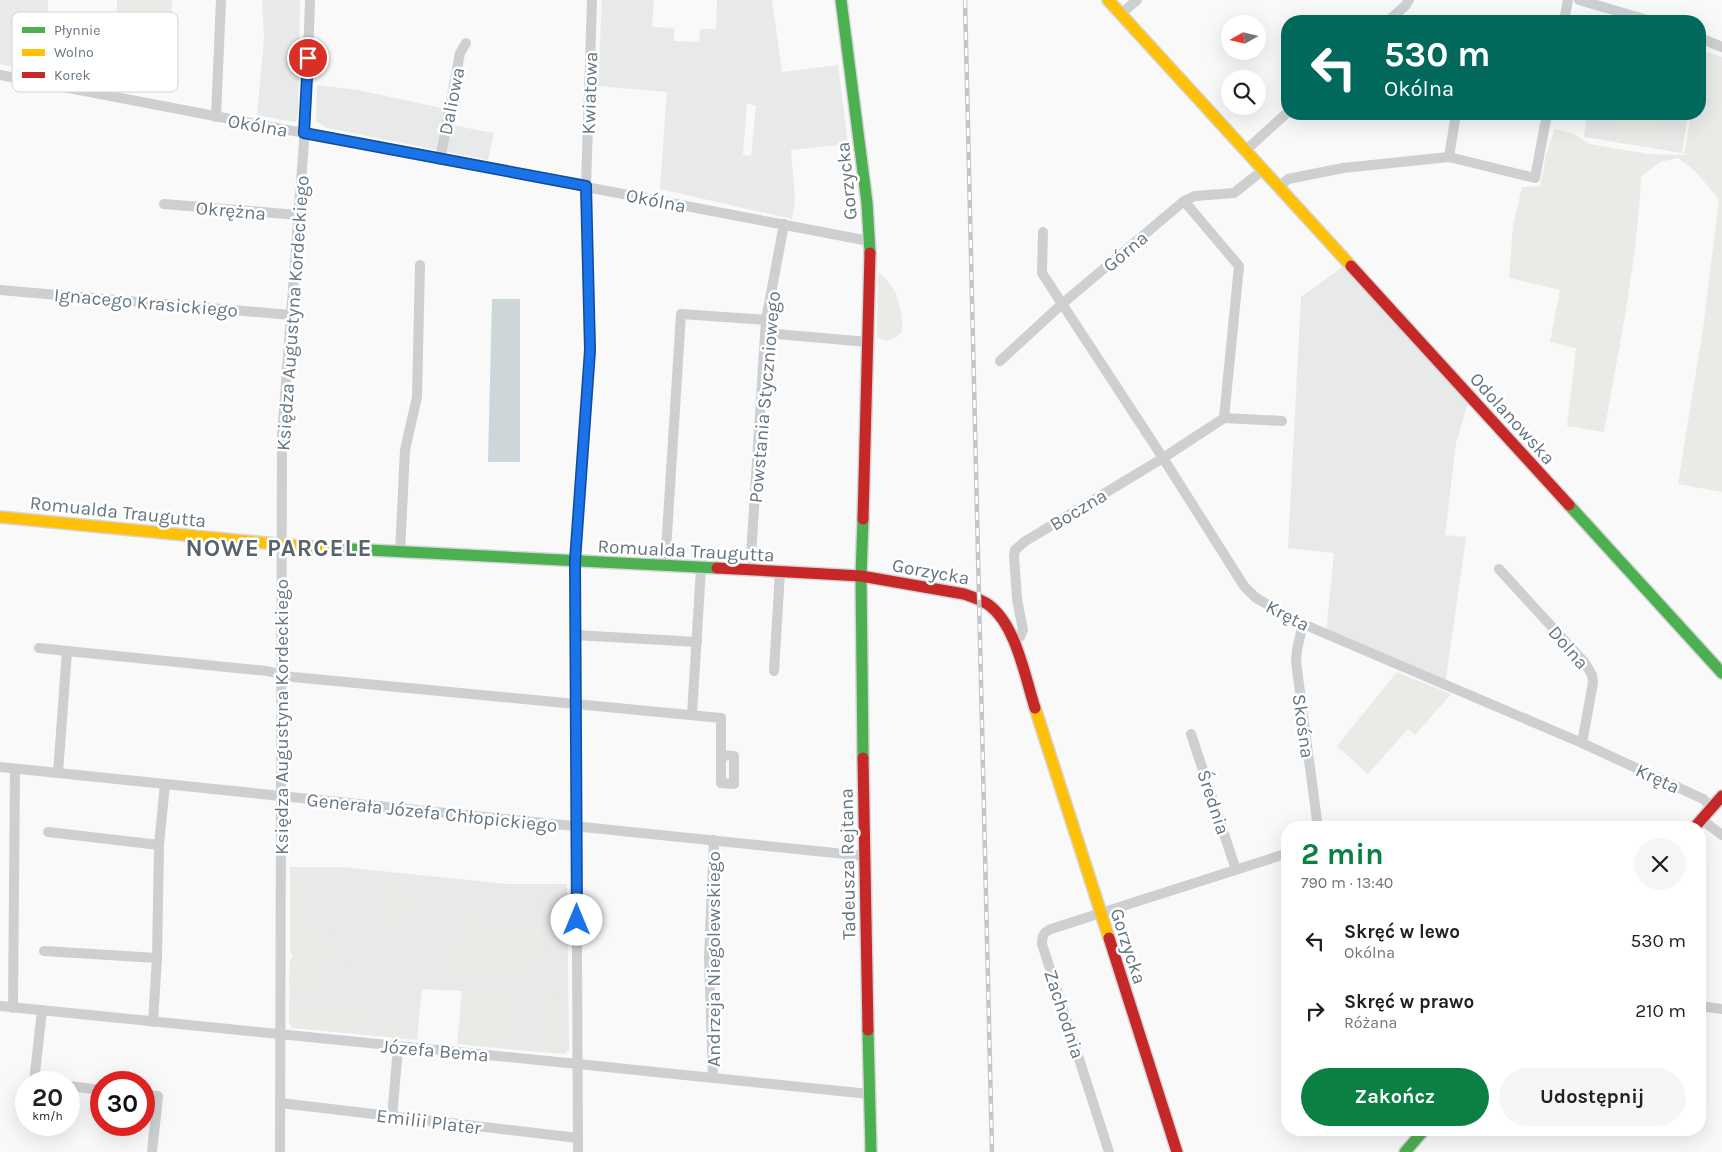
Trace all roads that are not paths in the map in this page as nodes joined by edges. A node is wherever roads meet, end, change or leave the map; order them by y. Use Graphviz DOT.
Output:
graph roads {
  1 [pos="221,0"];
  2 [pos="310,0"];
  3 [pos="592,0"];
  4 [pos="841,0"];
  5 [pos="1108,0"];
  6 [pos="1137,0"];
  7 [pos="1409,0"];
  8 [pos="1568,0"];
  9 [pos="1579,0"];
  10 [pos="1121,14"];
  11 [pos="1395,15"];
  12 [pos="1565,15"];
  13 [pos="1630,15"];
  14 [pos="1706,40"];
  15 [pos="466,43"];
  16 [pos="1722,47"];
  17 [pos="87,92"];
  18 [pos="216,117"];
  19 [pos="1281,118"];
  20 [pos="1455,120"];
  21 [pos="1546,120"];
  22 [pos="304,133"];
  23 [pos="1245,151"];
  24 [pos="1449,157"];
  25 [pos="440,160"];
  26 [pos="1262,170"];
  27 [pos="586,186"];
  28 [pos="1279,187"];
  29 [pos="1184,202"];
  30 [pos="164,204"];
  31 [pos="298,215"];
  32 [pos="784,224"];
  33 [pos="1043,232"];
  34 [pos="869,241"];
  35 [pos="420,265"];
  36 [pos="0,290"];
  37 [pos="1062,304"];
  38 [pos="291,314"];
  39 [pos="766,320"];
  40 [pos="765,333"];
  41 [pos="868,342"];
  42 [pos="1000,361"];
  43 [pos="1224,418"];
  44 [pos="1282,421"];
  45 [pos="1163,458"];
  46 [pos="0,517"];
  47 [pos="282,545"];
  48 [pos="400,552"];
  49 [pos="575,561"];
  50 [pos="665,566"];
  51 [pos="701,568"];
  52 [pos="1499,569"];
  53 [pos="750,570"];
  54 [pos="780,572"];
  55 [pos="861,576"];
  56 [pos="1303,624"];
  57 [pos="574,635"];
  58 [pos="697,642"];
  59 [pos="1014,642"];
  60 [pos="39,648"];
  61 [pos="67,651"];
  62 [pos="774,671"];
  63 [pos="1722,673"];
  64 [pos="281,674"];
  65 [pos="576,704"];
  66 [pos="692,714"];
  67 [pos="1191,734"];
  68 [pos="1582,743"];
  69 [pos="721,755"];
  70 [pos="0,767"];
  71 [pos="15,769"];
  72 [pos="58,773"];
  73 [pos="165,784"];
  74 [pos="281,796"];
  75 [pos="1722,796"];
  76 [pos="1712,807"];
  77 [pos="1317,821"];
  78 [pos="1700,821"];
  79 [pos="576,827"];
  80 [pos="1706,827"];
  81 [pos="48,832"];
  82 [pos="1722,835"];
  83 [pos="714,840"];
  84 [pos="159,845"];
  85 [pos="1281,855"];
  86 [pos="864,856"];
  87 [pos="1236,870"];
  88 [pos="1100,912"];
  89 [pos="44,951"];
  90 [pos="157,958"];
  91 [pos="0,1006"];
  92 [pos="1706,1007"];
  93 [pos="13,1008"];
  94 [pos="1722,1009"];
  95 [pos="42,1010"];
  96 [pos="153,1022"];
  97 [pos="280,1035"];
  98 [pos="398,1046"];
  99 [pos="578,1064"];
  100 [pos="36,1071"];
  101 [pos="713,1078"];
  102 [pos="869,1094"];
  103 [pos="155,1096"];
  104 [pos="280,1103"];
  105 [pos="392,1117"];
  106 [pos="155,1124"];
  107 [pos="154,1136"];
  108 [pos="1419,1136"];
  109 [pos="578,1138"];
  110 [pos="152,1152"];
  111 [pos="280,1152"];
  112 [pos="578,1152"];
  113 [pos="871,1152"];
  114 [pos="1109,1152"];
  115 [pos="1177,1152"];
  116 [pos="1405,1152"];
  1 -- 18 [label="street"];
  2 -- 22 [label="street, Księdza Augustyna Kordeckiego"];
  3 -- 27 [label="street, Kwiatowa"];
  4 -- 34 [label="street, Gorzycka"];
  5 -- 10 [label="street, Odolanowska"];
  6 -- 10 [label="street"];
  7 -- 11 [label="street"];
  8 -- 12 [label="street"];
  9 -- 13 [label="street"];
  10 -- 23 [label="street, Odolanowska"];
  14 -- 16 [label="street"];
  15 -- 25 [label="street, Daliowa"];
  17 -- 18 [label="street, Okólna"];
  18 -- 22 [label="street, Okólna"];
  19 -- 23 [label="street"];
  20 -- 24 [label="street"];
  21 -- 24 [label="street"];
  22 -- 25 [label="street, Okólna"];
  22 -- 31 [label="street, Księdza Augustyna Kordeckiego"];
  23 -- 26 [label="street, Odolanowska"];
  24 -- 28 [label="street"];
  25 -- 27 [label="street, Okólna"];
  26 -- 28 [label="street, Odolanowska"];
  26 -- 29 [label="street, Górna"];
  27 -- 32 [label="street, Okólna"];
  27 -- 49 [label="street, Kwiatowa"];
  28 -- 63 [label="street, Odolanowska"];
  29 -- 37 [label="street, Górna"];
  29 -- 43 [label="street"];
  30 -- 31 [label="street, Okrężna"];
  31 -- 38 [label="street, Księdza Augustyna Kordeckiego"];
  32 -- 34 [label="street, Okólna"];
  32 -- 39 [label="street, Powstania Styczniowego"];
  33 -- 37 [label="street, Kręta"];
  34 -- 41 [label="street, Gorzycka"];
  35 -- 48 [label="street"];
  36 -- 38 [label="street, Ignacego Krasickiego"];
  37 -- 42 [label="street, Górna"];
  37 -- 45 [label="street, Kręta"];
  38 -- 47 [label="street, Księdza Augustyna Kordeckiego"];
  39 -- 40 [label="street, Powstania Styczniowego"];
  39 -- 50 [label="street"];
  40 -- 41 [label="street"];
  40 -- 53 [label="street, Powstania Styczniowego"];
  41 -- 55 [label="street, Gorzycka"];
  43 -- 44 [label="street"];
  43 -- 45 [label="street, Boczna"];
  45 -- 56 [label="street, Kręta"];
  45 -- 59 [label="street, Boczna"];
  46 -- 47 [label="street, Romualda Traugutta"];
  47 -- 48 [label="street, Romualda Traugutta"];
  47 -- 64 [label="street, Księdza Augustyna Kordeckiego"];
  48 -- 49 [label="street, Romualda Traugutta"];
  49 -- 50 [label="street, Romualda Traugutta"];
  49 -- 57 [label="street, Kwiatowa"];
  50 -- 51 [label="street, Romualda Traugutta"];
  51 -- 53 [label="street, Romualda Traugutta"];
  51 -- 58 [label="street"];
  52 -- 68 [label="street, Dolna"];
  53 -- 54 [label="street, Romualda Traugutta"];
  54 -- 55 [label="street, Romualda Traugutta"];
  54 -- 62 [label="street"];
  55 -- 59 [label="street, Gorzycka"];
  55 -- 86 [label="street, Tadeusza Rejtana"];
  56 -- 68 [label="street, Kręta"];
  56 -- 77 [label="street, Skośna"];
  57 -- 58 [label="street"];
  57 -- 65 [label="street, Kwiatowa"];
  58 -- 66 [label="street"];
  59 -- 88 [label="street, Gorzycka"];
  60 -- 61 [label="street"];
  61 -- 64 [label="street"];
  61 -- 72 [label="street"];
  64 -- 65 [label="street"];
  64 -- 74 [label="street, Księdza Augustyna Kordeckiego"];
  65 -- 66 [label="street"];
  65 -- 79 [label="street, Kwiatowa"];
  66 -- 69 [label="street"];
  67 -- 87 [label="street, Średnia"];
  68 -- 76 [label="street, Kręta"];
  70 -- 71 [label="street, Generała Józefa Chłopickiego"];
  71 -- 72 [label="street, Generała Józefa Chłopickiego"];
  71 -- 93 [label="street"];
  72 -- 73 [label="street, Generała Józefa Chłopickiego"];
  73 -- 74 [label="street, Generała Józefa Chłopickiego"];
  73 -- 84 [label="street"];
  74 -- 79 [label="street, Generała Józefa Chłopickiego"];
  74 -- 97 [label="street, Księdza Augustyna Kordeckiego"];
  75 -- 76 [label="street"];
  76 -- 78 [label="street"];
  79 -- 83 [label="street, Generała Józefa Chłopickiego"];
  79 -- 99 [label="street, Kwiatowa"];
  80 -- 82 [label="street"];
  81 -- 84 [label="street"];
  83 -- 86 [label="street, Generała Józefa Chłopickiego"];
  83 -- 101 [label="street, Andrzeja Niegolewskiego"];
  84 -- 90 [label="street"];
  85 -- 87 [label="street"];
  86 -- 102 [label="street, Tadeusza Rejtana"];
  87 -- 88 [label="street"];
  88 -- 114 [label="street, Zachodnia"];
  88 -- 115 [label="street, Gorzycka"];
  89 -- 90 [label="street"];
  90 -- 96 [label="street"];
  91 -- 93 [label="street, Józefa Bema"];
  92 -- 94 [label="street"];
  93 -- 95 [label="street, Józefa Bema"];
  95 -- 96 [label="street, Józefa Bema"];
  95 -- 100 [label="street"];
  96 -- 97 [label="street, Józefa Bema"];
  97 -- 98 [label="street, Józefa Bema"];
  97 -- 104 [label="street, Księdza Augustyna Kordeckiego"];
  98 -- 99 [label="street, Józefa Bema"];
  98 -- 105 [label="street"];
  99 -- 101 [label="street, Józefa Bema"];
  99 -- 109 [label="street, Kwiatowa"];
  101 -- 102 [label="street, Józefa Bema"];
  102 -- 113 [label="street, Tadeusza Rejtana"];
  103 -- 106 [label="street"];
  104 -- 105 [label="street, Emilii Plater"];
  104 -- 111 [label="street, Księdza Augustyna Kordeckiego"];
  105 -- 109 [label="street, Emilii Plater"];
  107 -- 110 [label="street"];
  108 -- 116 [label="street"];
  109 -- 112 [label="street, Kwiatowa"];
}
